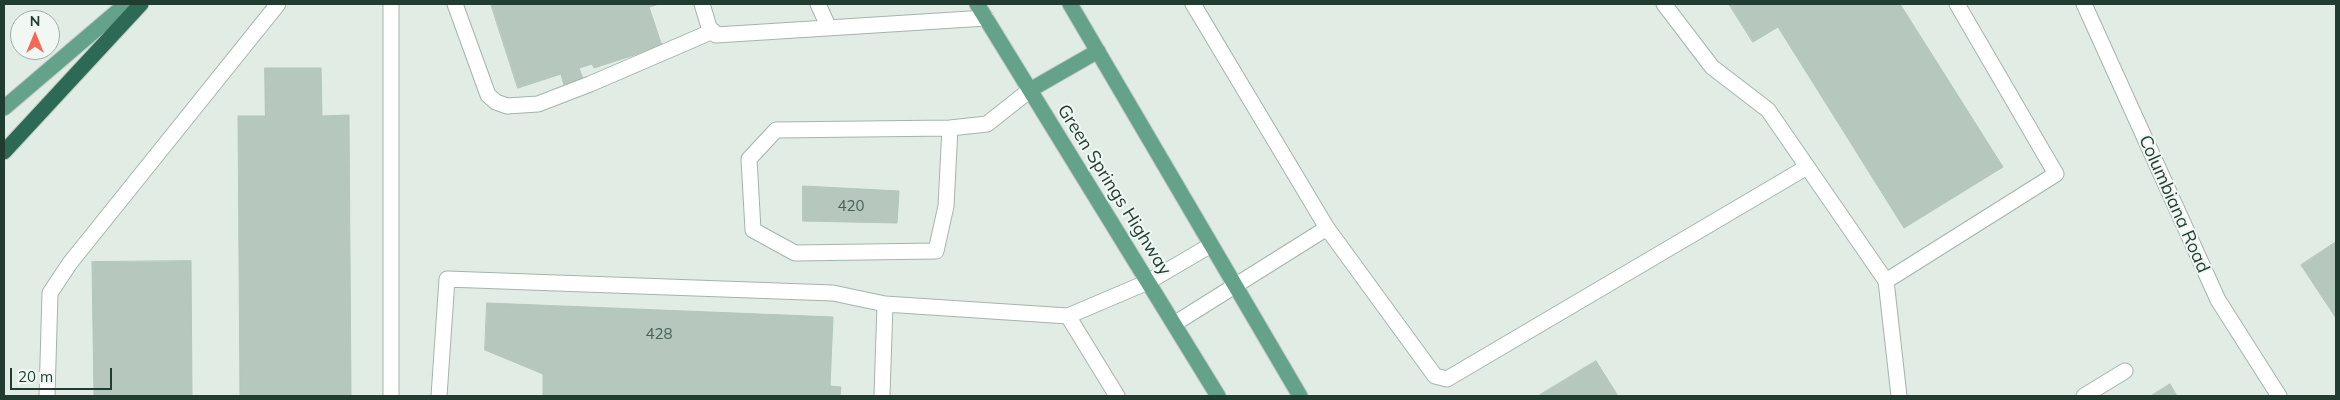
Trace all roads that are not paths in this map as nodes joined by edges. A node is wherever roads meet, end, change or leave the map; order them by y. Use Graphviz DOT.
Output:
graph roads {
  1 [pos="126,4"];
  2 [pos="141,4"];
  3 [pos="278,4"];
  4 [pos="391,4"];
  5 [pos="455,4"];
  6 [pos="702,4"];
  7 [pos="818,4"];
  8 [pos="977,4"];
  9 [pos="1070,4"];
  10 [pos="1193,4"];
  11 [pos="1664,4"];
  12 [pos="1957,4"];
  13 [pos="2084,4"];
  14 [pos="986,18"];
  15 [pos="828,26"];
  16 [pos="713,31"];
  17 [pos="1098,51"];
  18 [pos="1030,90"];
  19 [pos="4,108"];
  20 [pos="950,128"];
  21 [pos="4,152"];
  22 [pos="1807,167"];
  23 [pos="1327,228"];
  24 [pos="1211,244"];
  25 [pos="1886,281"];
  26 [pos="1148,282"];
  27 [pos="1235,286"];
  28 [pos="885,304"];
  29 [pos="1068,316"];
  30 [pos="1174,324"];
  31 [pos="2124,371"];
  32 [pos="47,396"];
  33 [pos="391,396"];
  34 [pos="439,396"];
  35 [pos="882,396"];
  36 [pos="1117,396"];
  37 [pos="1218,396"];
  38 [pos="1300,396"];
  39 [pos="1899,396"];
  40 [pos="2084,396"];
  41 [pos="2279,396"];
  1 -- 19 [label="main road"];
  2 -- 21 [label="highway"];
  3 -- 32 [label="street"];
  4 -- 33 [label="street"];
  5 -- 16 [label="street"];
  6 -- 16 [label="street"];
  7 -- 15 [label="street"];
  8 -- 14 [label="main road, Green Springs Highway"];
  9 -- 17 [label="main road"];
  10 -- 23 [label="street"];
  11 -- 22 [label="street"];
  12 -- 25 [label="street"];
  13 -- 41 [label="street, Columbiana Road"];
  14 -- 15 [label="street"];
  14 -- 18 [label="main road, Green Springs Highway"];
  15 -- 16 [label="street"];
  17 -- 18 [label="main road"];
  17 -- 24 [label="main road"];
  18 -- 20 [label="street"];
  18 -- 26 [label="main road, Green Springs Highway"];
  20 -- 20 [label="street"];
  22 -- 23 [label="street"];
  22 -- 25 [label="street"];
  23 -- 27 [label="street"];
  24 -- 26 [label="street"];
  24 -- 27 [label="main road"];
  25 -- 39 [label="street"];
  26 -- 29 [label="street"];
  26 -- 30 [label="main road, Green Springs Highway"];
  27 -- 30 [label="street"];
  27 -- 38 [label="main road"];
  28 -- 29 [label="street"];
  28 -- 34 [label="street"];
  28 -- 35 [label="street"];
  29 -- 36 [label="street"];
  30 -- 37 [label="main road, Green Springs Highway"];
  31 -- 40 [label="street"];
}
